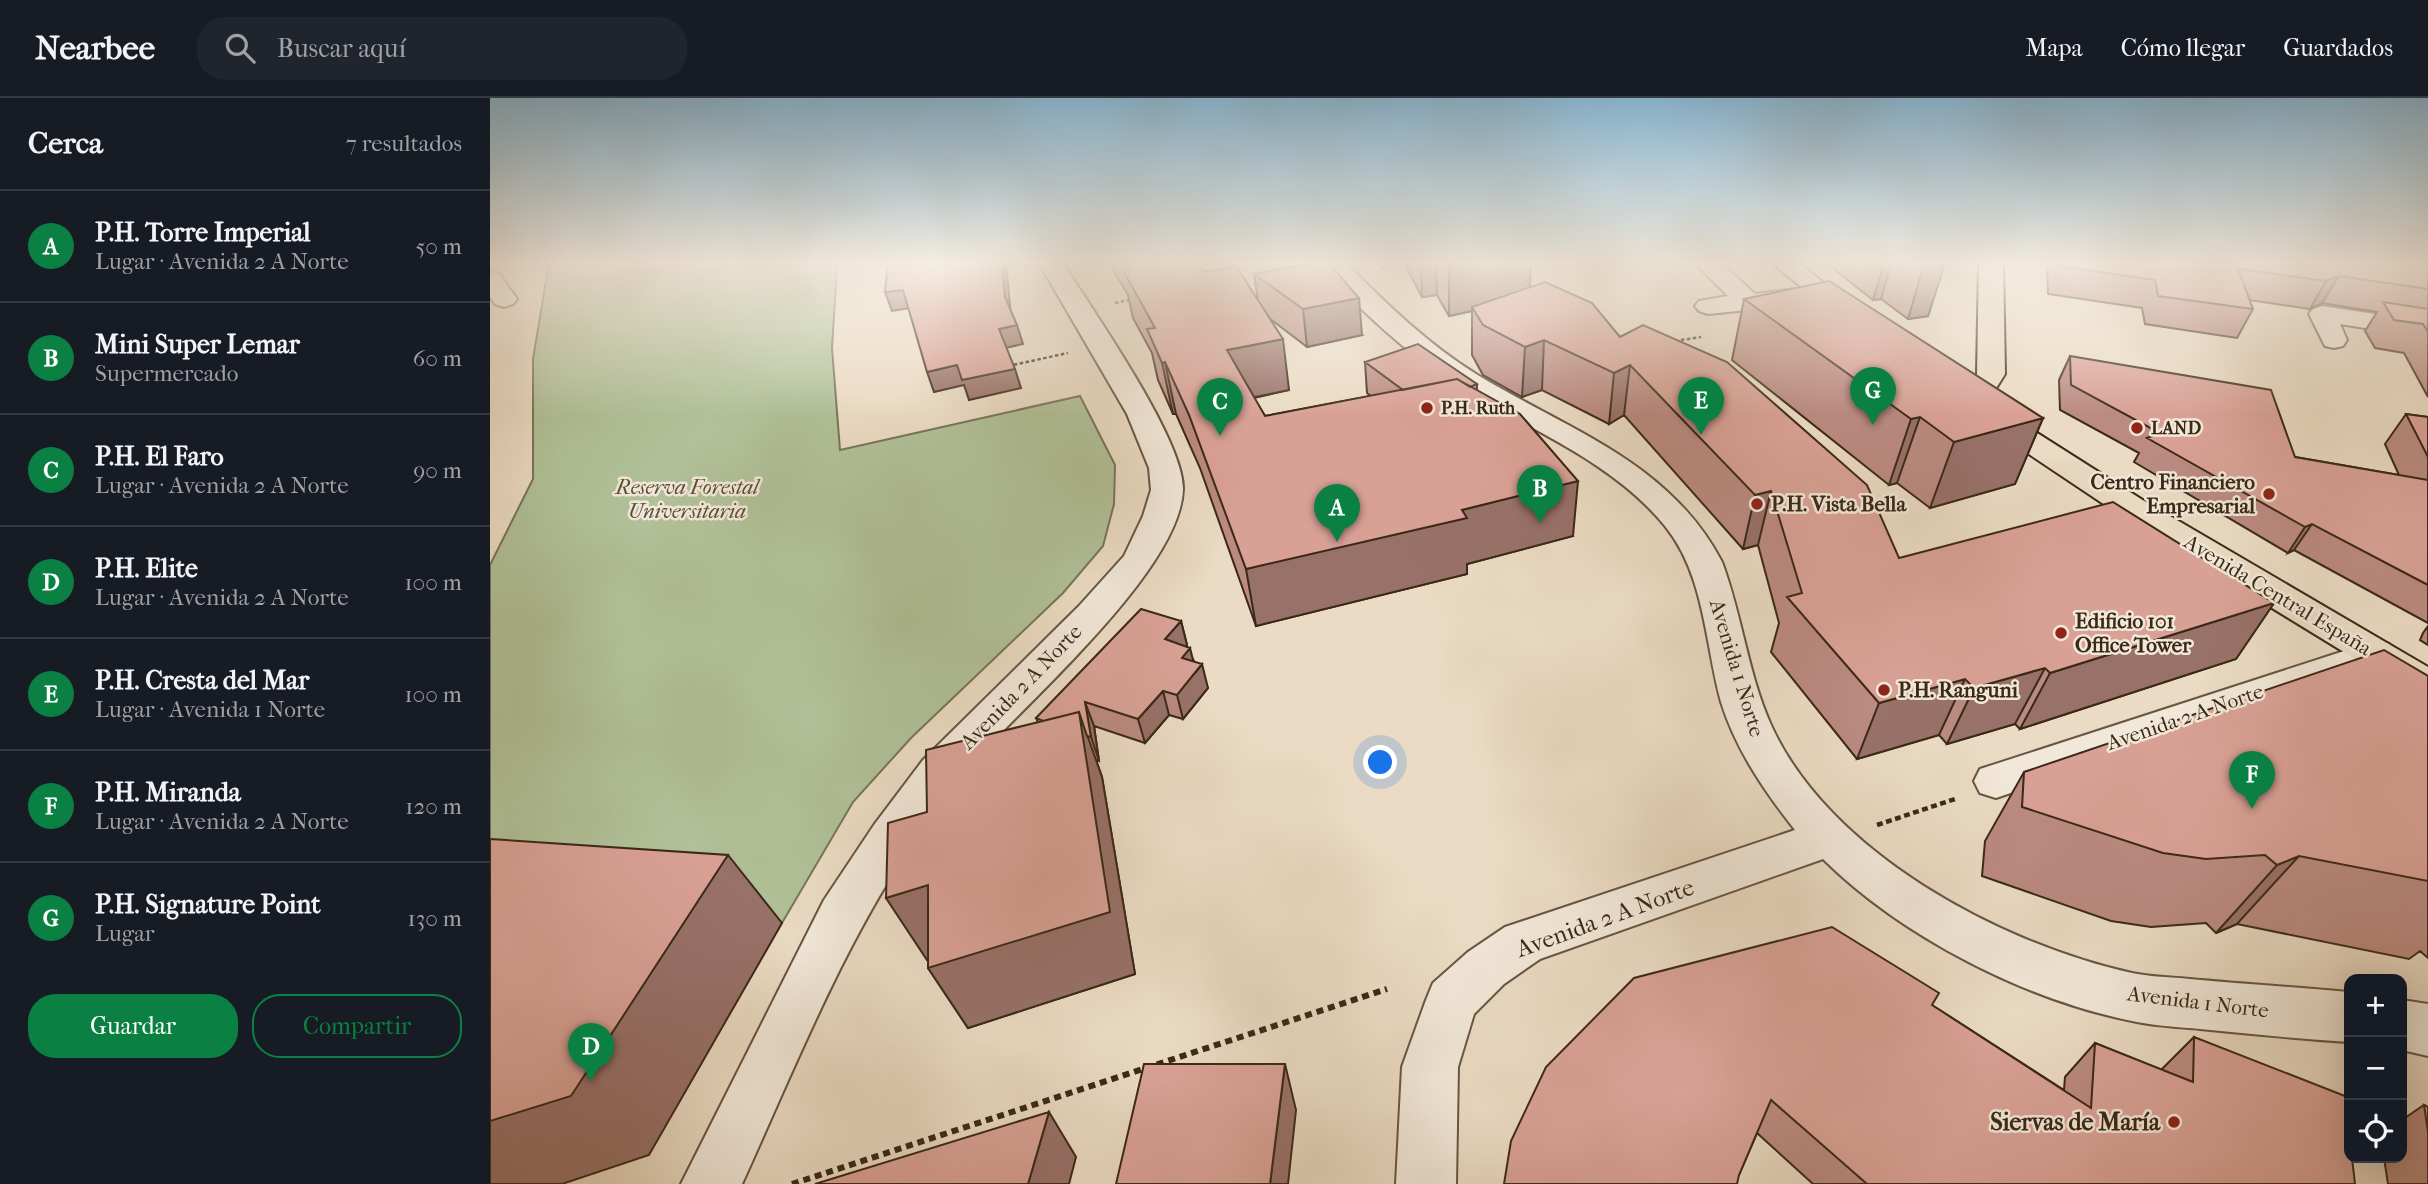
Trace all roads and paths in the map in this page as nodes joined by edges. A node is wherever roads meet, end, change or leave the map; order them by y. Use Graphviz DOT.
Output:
graph roads {
  1 [pos="1082,314"];
  2 [pos="1385,314"];
  3 [pos="1849,314"];
  4 [pos="1991,314"];
  5 [pos="1871,330"];
  6 [pos="2428,330"];
  7 [pos="1713,335"];
  8 [pos="2334,340"];
  9 [pos="1672,341"];
  10 [pos="1072,353"];
  11 [pos="997,368"];
  12 [pos="2375,654"];
  13 [pos="2299,679"];
  14 [pos="2428,685"];
  15 [pos="2334,701"];
  16 [pos="1983,788"];
  17 [pos="1850,833"];
  18 [pos="1387,989"];
  19 [pos="2344,1017"];
  20 [pos="2407,1026"];
  21 [pos="2428,1030"];
  22 [pos="711,1184"];
  23 [pos="792,1184"];
  24 [pos="1426,1184"];
  1 -- 22 [label="street, Avenida 2 A Norte"];
  2 -- 17 [label="street, Avenida 1 Norte"];
  3 -- 5 [label="main road"];
  4 -- 12 [label="main road, Avenida Central España"];
  6 -- 8 [label="street"];
  7 -- 9 [label="path"];
  10 -- 11 [label="path"];
  12 -- 13 [label="street, Avenida 2 A Norte"];
  12 -- 14 [label="main road, Avenida Central España"];
  13 -- 15 [label="street"];
  13 -- 16 [label="street, Avenida 2 A Norte"];
  16 -- 17 [label="path"];
  17 -- 19 [label="street, Avenida 1 Norte"];
  17 -- 24 [label="street, Avenida 2 A Norte"];
  18 -- 23 [label="path"];
  20 -- 21 [label="street"];
}
